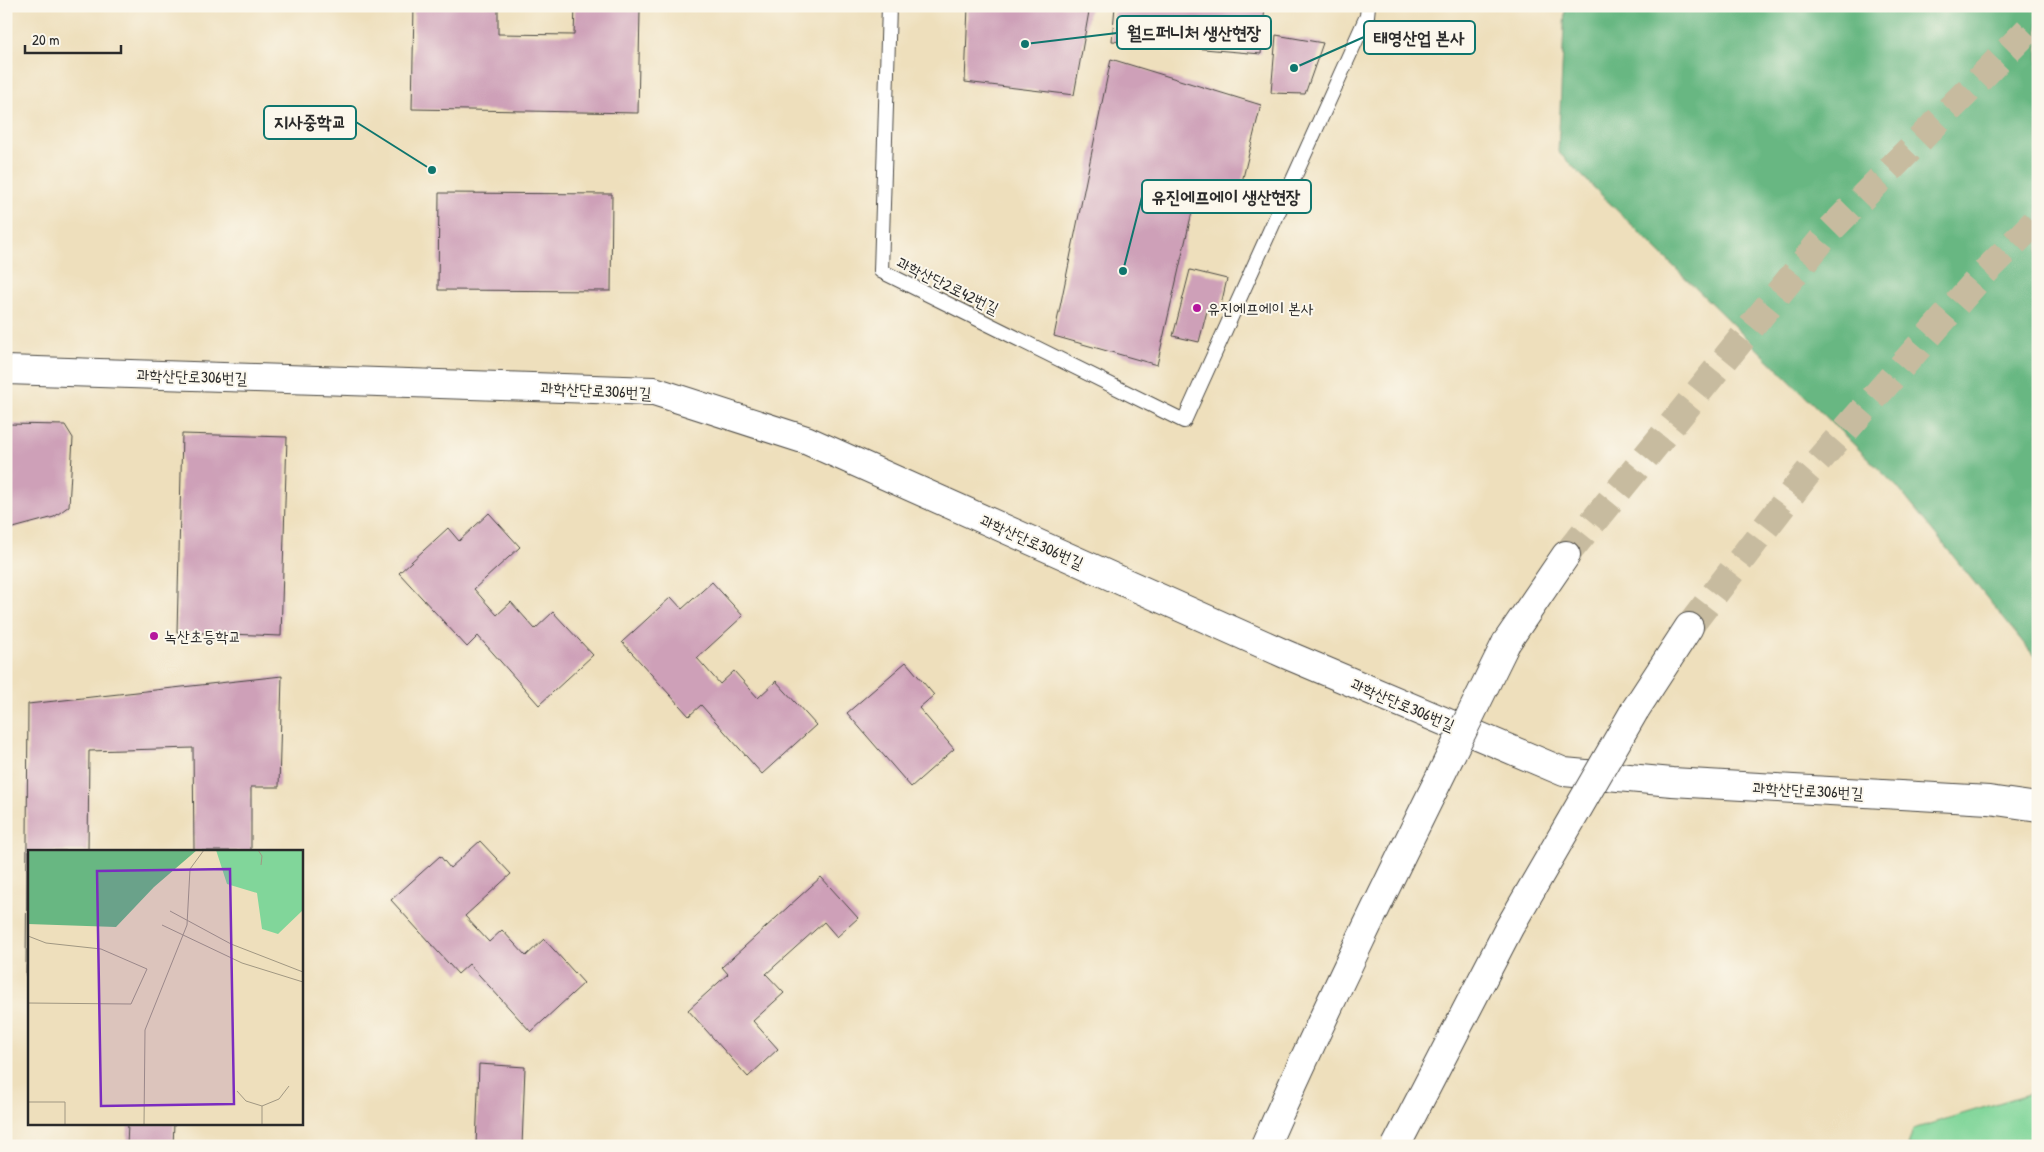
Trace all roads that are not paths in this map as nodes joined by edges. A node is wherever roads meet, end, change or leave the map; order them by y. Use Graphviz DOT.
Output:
graph roads {
  1 [pos="889,6"];
  2 [pos="1368,6"];
  3 [pos="6,370"];
  4 [pos="1566,555"];
  5 [pos="1690,627"];
  6 [pos="2038,807"];
  7 [pos="1265,1146"];
  8 [pos="1396,1146"];
  1 -- 2 [label="lane, 과학산단2로42번길"];
  3 -- 6 [label="main road, 과학산단로306번길"];
  4 -- 7 [label="main road, bridge"];
  5 -- 8 [label="main road, bridge"];
}
